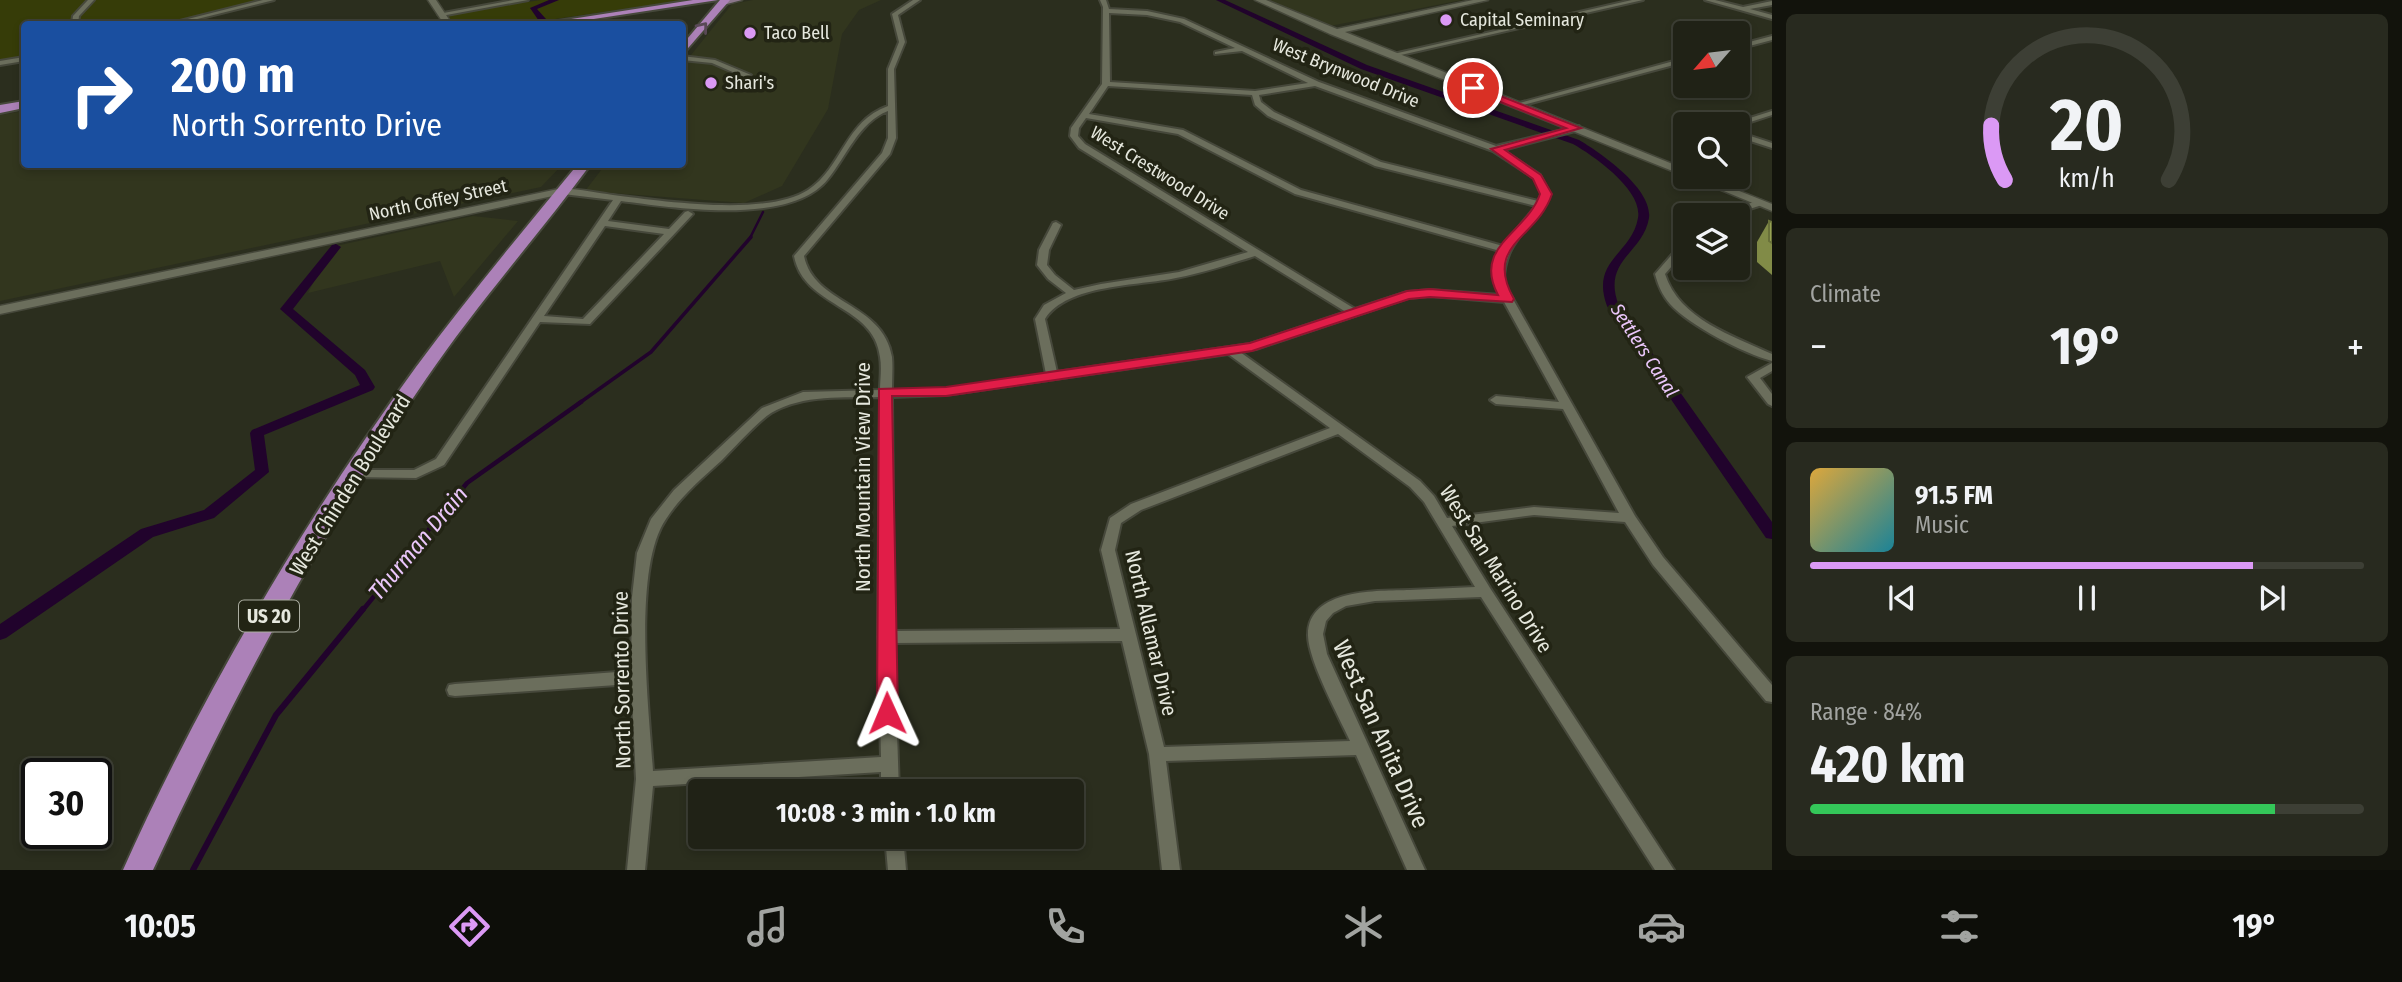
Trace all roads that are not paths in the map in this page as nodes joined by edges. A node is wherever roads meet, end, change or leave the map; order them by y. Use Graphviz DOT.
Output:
graph roads {
  1 [pos="94,0"];
  2 [pos="271,0"];
  3 [pos="432,0"];
  4 [pos="525,0"];
  5 [pos="738,0"];
  6 [pos="917,0"];
  7 [pos="1103,0"];
  8 [pos="1259,0"];
  9 [pos="1484,0"];
  10 [pos="1640,0"];
  11 [pos="1708,0"];
  12 [pos="1763,0"];
  13 [pos="714,1"];
  14 [pos="1771,3"];
  15 [pos="1743,9"];
  16 [pos="1106,11"];
  17 [pos="653,12"];
  18 [pos="441,14"];
  19 [pos="1772,17"];
  20 [pos="75,21"];
  21 [pos="184,21"];
  22 [pos="446,21"];
  23 [pos="566,21"];
  24 [pos="591,21"];
  25 [pos="1333,32"];
  26 [pos="1772,38"];
  27 [pos="1750,44"];
  28 [pos="686,46"];
  29 [pos="1242,49"];
  30 [pos="1217,53"];
  31 [pos="1392,55"];
  32 [pos="686,58"];
  33 [pos="21,59"];
  34 [pos="0,63"];
  35 [pos="1673,63"];
  36 [pos="747,75"];
  37 [pos="1317,84"];
  38 [pos="1106,85"];
  39 [pos="1255,93"];
  40 [pos="21,105"];
  41 [pos="1516,105"];
  42 [pos="0,108"];
  43 [pos="890,108"];
  44 [pos="1772,113"];
  45 [pos="1084,115"];
  46 [pos="1750,120"];
  47 [pos="1576,128"];
  48 [pos="1750,138"];
  49 [pos="1772,146"];
  50 [pos="1496,149"];
  51 [pos="582,168"];
  52 [pos="1673,168"];
  53 [pos="1725,189"];
  54 [pos="563,191"];
  55 [pos="619,198"];
  56 [pos="1759,203"];
  57 [pos="1542,205"];
  58 [pos="1750,206"];
  59 [pos="1772,208"];
  60 [pos="688,214"];
  61 [pos="602,223"];
  62 [pos="1056,225"];
  63 [pos="671,232"];
  64 [pos="1504,249"];
  65 [pos="1257,253"];
  66 [pos="1673,259"];
  67 [pos="1073,294"];
  68 [pos="1508,299"];
  69 [pos="0,310"];
  70 [pos="1355,313"];
  71 [pos="537,319"];
  72 [pos="1230,350"];
  73 [pos="1772,358"];
  74 [pos="1772,366"];
  75 [pos="1052,376"];
  76 [pos="885,392"];
  77 [pos="1496,400"];
  78 [pos="1772,402"];
  79 [pos="1567,406"];
  80 [pos="1339,429"];
  81 [pos="354,473"];
  82 [pos="1629,517"];
  83 [pos="1444,523"];
  84 [pos="1485,592"];
  85 [pos="1128,635"];
  86 [pos="886,637"];
  87 [pos="639,677"];
  88 [pos="456,690"];
  89 [pos="1772,696"];
  90 [pos="1361,748"];
  91 [pos="1157,754"];
  92 [pos="888,764"];
  93 [pos="645,779"];
  94 [pos="889,779"];
  95 [pos="895,849"];
  96 [pos="138,870"];
  97 [pos="636,870"];
  98 [pos="897,870"];
  99 [pos="1171,870"];
  100 [pos="1416,870"];
  101 [pos="1665,870"];
  1 -- 20 [label="street"];
  2 -- 21 [label="street"];
  3 -- 18 [label="street"];
  4 -- 18 [label="street"];
  5 -- 13 [label="main road"];
  6 -- 43 [label="street, North Mountain View Drive"];
  7 -- 16 [label="street"];
  8 -- 25 [label="street"];
  9 -- 25 [label="street"];
  10 -- 31 [label="street"];
  11 -- 15 [label="street"];
  12 -- 14 [label="street"];
  13 -- 17 [label="main road"];
  13 -- 17 [label="main road"];
  13 -- 23 [label="main road"];
  28 -- 13 [label="main road, one-way"];
  14 -- 15 [label="street"];
  15 -- 19 [label="street"];
  16 -- 29 [label="street, West Brynwood Drive"];
  16 -- 38 [label="street"];
  17 -- 24 [label="main road"];
  18 -- 22 [label="street"];
  25 -- 31 [label="street"];
  26 -- 27 [label="street"];
  29 -- 30 [label="street, West Brynwood Drive"];
  29 -- 37 [label="street, West Brynwood Drive"];
  31 -- 41 [label="street"];
  32 -- 36 [label="street"];
  33 -- 34 [label="street"];
  35 -- 41 [label="street"];
  37 -- 39 [label="street"];
  37 -- 50 [label="street, West Brynwood Drive"];
  38 -- 39 [label="street"];
  38 -- 45 [label="street, West Crestwood Drive"];
  39 -- 57 [label="street"];
  40 -- 42 [label="main road"];
  41 -- 47 [label="street"];
  43 -- 55 [label="street, North Coffey Street"];
  43 -- 76 [label="street, North Mountain View Drive"];
  44 -- 46 [label="street"];
  45 -- 64 [label="street"];
  45 -- 65 [label="street, West Crestwood Drive"];
  47 -- 50 [label="street"];
  47 -- 52 [label="street"];
  48 -- 49 [label="street"];
  50 -- 57 [label="street, West Brynwood Drive"];
  51 -- 54 [label="main road, West Chinden Boulevard / US 20"];
  53 -- 56 [label="street"];
  54 -- 55 [label="street, North Coffey Street"];
  54 -- 69 [label="street, North Coffey Street"];
  54 -- 81 [label="main road, West Chinden Boulevard / US 20"];
  55 -- 61 [label="street"];
  56 -- 58 [label="street"];
  56 -- 59 [label="street"];
  57 -- 64 [label="street"];
  60 -- 63 [label="street"];
  61 -- 63 [label="street"];
  61 -- 71 [label="street"];
  62 -- 67 [label="street"];
  63 -- 71 [label="street"];
  64 -- 68 [label="street"];
  65 -- 67 [label="street"];
  65 -- 70 [label="street, West Crestwood Drive"];
  66 -- 73 [label="street"];
  67 -- 75 [label="street"];
  68 -- 70 [label="street, North Sorrento Drive"];
  68 -- 79 [label="street"];
  70 -- 72 [label="street, North Sorrento Drive"];
  71 -- 81 [label="street"];
  72 -- 75 [label="street, North Sorrento Drive"];
  72 -- 80 [label="street, West San Marino Drive"];
  74 -- 78 [label="street"];
  75 -- 76 [label="street, North Sorrento Drive"];
  76 -- 86 [label="street, North Mountain View Drive"];
  76 -- 87 [label="street, North Sorrento Drive"];
  77 -- 79 [label="street"];
  79 -- 82 [label="street"];
  80 -- 83 [label="street, West San Marino Drive"];
  80 -- 85 [label="street, North Allamar Drive"];
  81 -- 96 [label="main road, West Chinden Boulevard / US 20"];
  82 -- 83 [label="street"];
  82 -- 89 [label="street"];
  83 -- 84 [label="street, West San Marino Drive"];
  84 -- 90 [label="street, West San Anita Drive"];
  84 -- 101 [label="street, West San Marino Drive"];
  85 -- 86 [label="street"];
  85 -- 91 [label="street, North Allamar Drive"];
  86 -- 92 [label="street, North Mountain View Drive"];
  87 -- 88 [label="street"];
  87 -- 93 [label="street, North Sorrento Drive"];
  90 -- 91 [label="street"];
  90 -- 100 [label="street, West San Anita Drive"];
  91 -- 99 [label="street, North Allamar Drive"];
  92 -- 93 [label="street"];
  92 -- 94 [label="street, North Mountain View Drive"];
  93 -- 97 [label="street, North Sorrento Drive"];
  95 -- 98 [label="street"];
}
